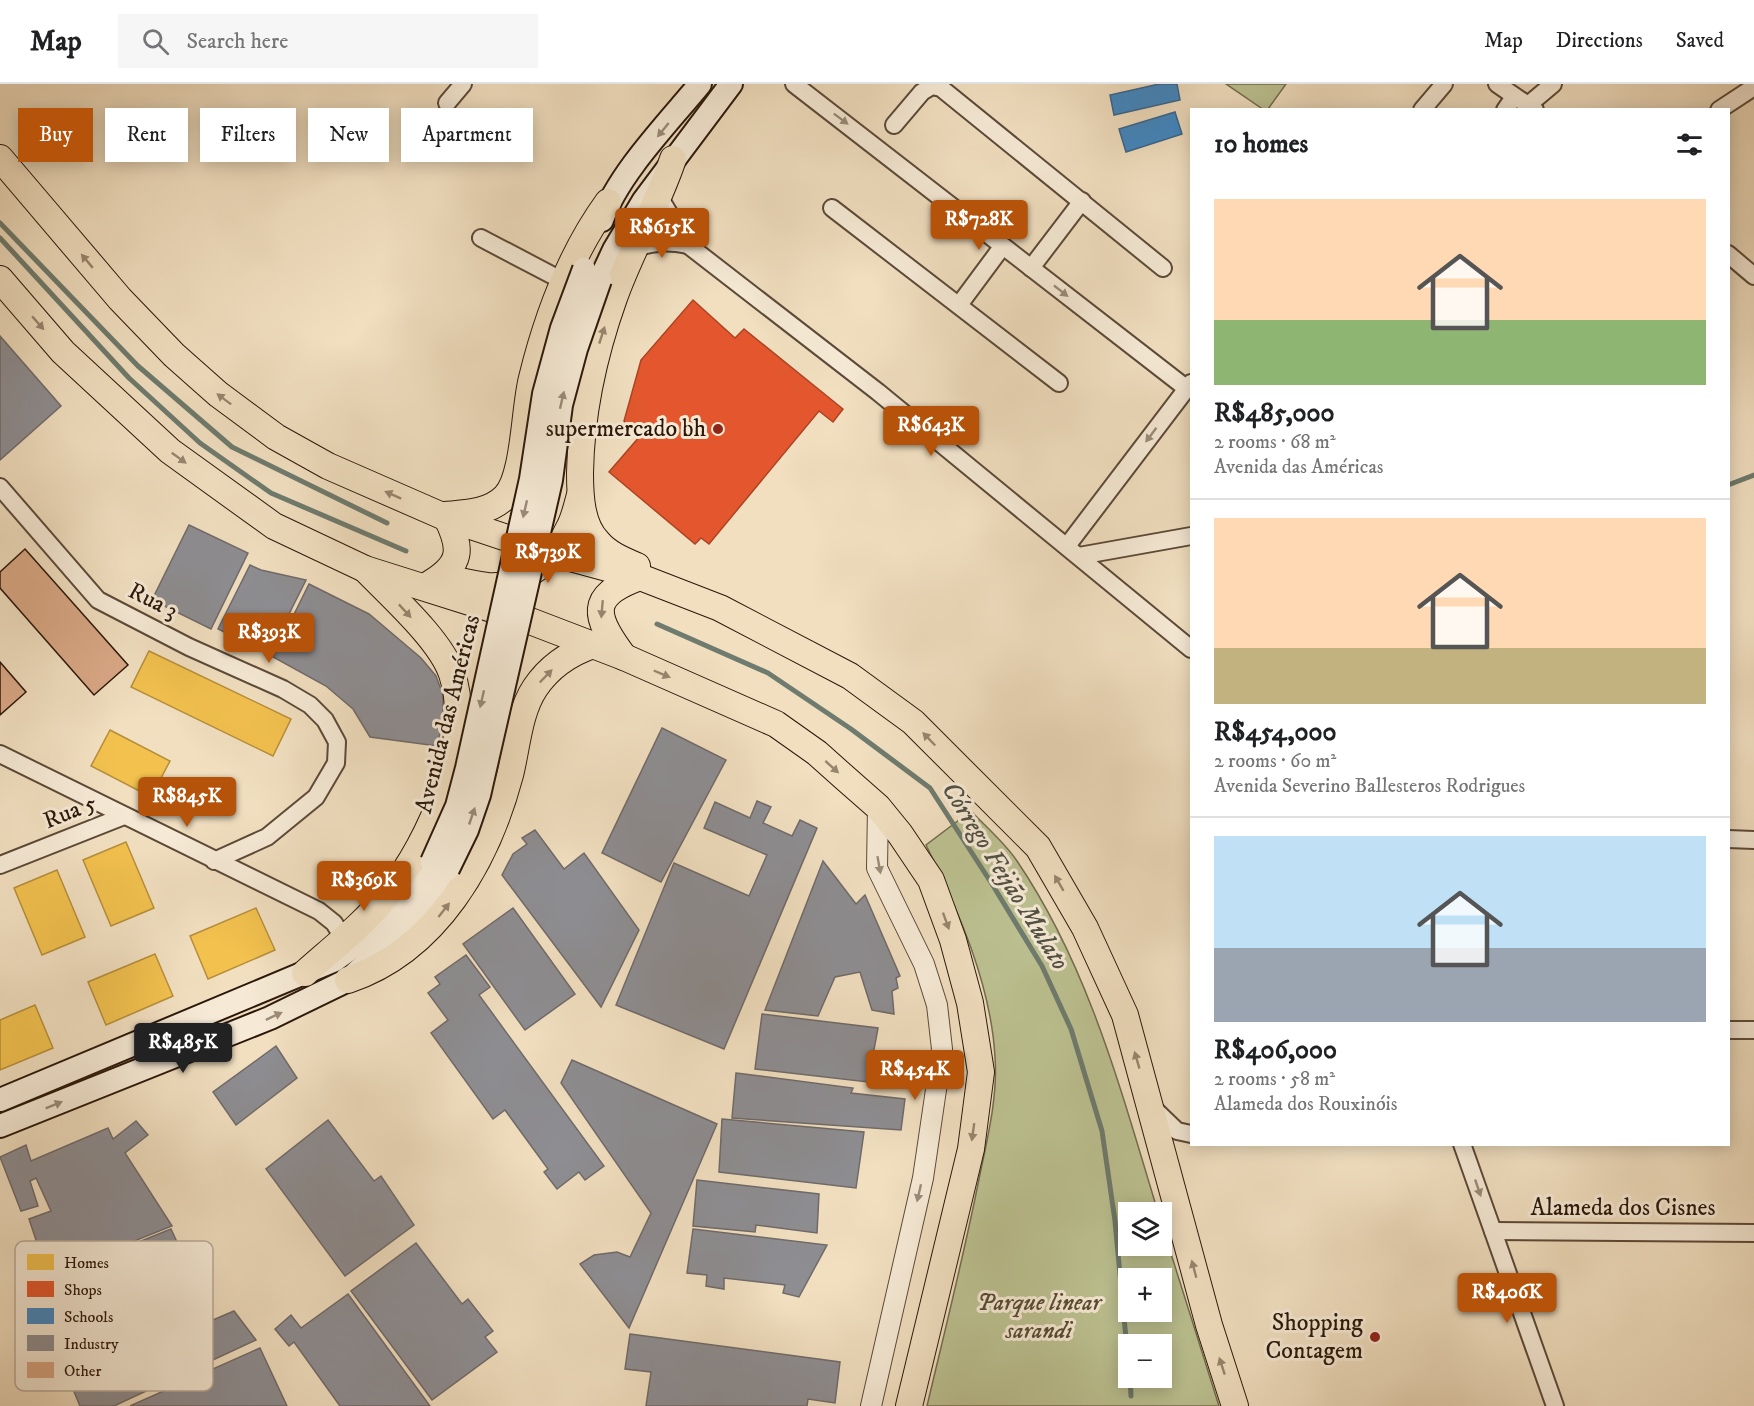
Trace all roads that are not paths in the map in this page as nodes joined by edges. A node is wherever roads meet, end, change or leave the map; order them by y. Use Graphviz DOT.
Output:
graph roads {
  1 [pos="463,84"];
  2 [pos="700,84"];
  3 [pos="730,84"];
  4 [pos="794,84"];
  5 [pos="1443,84"];
  6 [pos="1497,84"];
  7 [pos="1553,84"];
  8 [pos="1754,87"];
  9 [pos="447,103"];
  10 [pos="1520,105"];
  11 [pos="1424,108"];
  12 [pos="1722,108"];
  13 [pos="894,125"];
  14 [pos="0,158"];
  15 [pos="673,159"];
  16 [pos="660,198"];
  17 [pos="1082,201"];
  18 [pos="608,202"];
  19 [pos="832,208"];
  20 [pos="481,238"];
  21 [pos="688,245"];
  22 [pos="1002,247"];
  23 [pos="635,248"];
  24 [pos="1730,256"];
  25 [pos="1031,267"];
  26 [pos="1163,268"];
  27 [pos="1754,276"];
  28 [pos="583,277"];
  29 [pos="0,279"];
  30 [pos="959,305"];
  31 [pos="1059,382"];
  32 [pos="1189,386"];
  33 [pos="0,487"];
  34 [pos="580,495"];
  35 [pos="444,517"];
  36 [pos="1190,536"];
  37 [pos="1073,551"];
  38 [pos="552,553"];
  39 [pos="365,569"];
  40 [pos="640,577"];
  41 [pos="433,581"];
  42 [pos="720,608"];
  43 [pos="593,645"];
  44 [pos="1190,648"];
  45 [pos="624,657"];
  46 [pos="0,754"];
  47 [pos="878,807"];
  48 [pos="124,816"];
  49 [pos="1730,839"];
  50 [pos="1754,840"];
  51 [pos="214,861"];
  52 [pos="0,865"];
  53 [pos="440,866"];
  54 [pos="344,939"];
  55 [pos="305,973"];
  56 [pos="348,980"];
  57 [pos="1730,1030"];
  58 [pos="1754,1030"];
  59 [pos="0,1100"];
  60 [pos="1150,1105"];
  61 [pos="0,1126"];
  62 [pos="1190,1134"];
  63 [pos="1463,1146"];
  64 [pos="1493,1231"];
  65 [pos="1754,1233"];
  66 [pos="871,1406"];
  67 [pos="909,1406"];
  68 [pos="1235,1406"];
  69 [pos="1555,1406"];
  1 -- 9 [label="street"];
  2 -- 18 [label="main road, one-way"];
  3 -- 15 [label="main road"];
  4 -- 22 [label="street, one-way"];
  5 -- 11 [label="street"];
  6 -- 10 [label="street"];
  7 -- 10 [label="street"];
  8 -- 12 [label="street"];
  13 -- 17 [label="street"];
  35 -- 14 [label="main road, one-way"];
  15 -- 16 [label="main road"];
  15 -- 28 [label="main road"];
  16 -- 21 [label="street"];
  16 -- 23 [label="main road"];
  17 -- 25 [label="street"];
  17 -- 26 [label="street"];
  18 -- 28 [label="main road"];
  19 -- 30 [label="street"];
  20 -- 28 [label="street"];
  21 -- 23 [label="street"];
  21 -- 37 [label="street"];
  22 -- 25 [label="street"];
  22 -- 30 [label="street"];
  34 -- 23 [label="main road, one-way"];
  24 -- 27 [label="street"];
  25 -- 32 [label="street, one-way"];
  28 -- 35 [label="main road"];
  28 -- 53 [label="main road, bridge"];
  29 -- 39 [label="main road, one-way"];
  30 -- 31 [label="street"];
  32 -- 37 [label="street, one-way"];
  33 -- 51 [label="street, Rua 3"];
  34 -- 38 [label="main road"];
  34 -- 42 [label="main road"];
  35 -- 38 [label="main road"];
  35 -- 41 [label="main road"];
  36 -- 37 [label="street"];
  37 -- 44 [label="street"];
  38 -- 40 [label="main road"];
  38 -- 41 [label="main road"];
  39 -- 41 [label="main road"];
  39 -- 54 [label="main road, one-way"];
  40 -- 42 [label="main road"];
  40 -- 45 [label="main road, one-way"];
  41 -- 43 [label="main road"];
  60 -- 42 [label="main road, one-way"];
  43 -- 45 [label="main road"];
  56 -- 43 [label="main road, one-way"];
  45 -- 47 [label="main road, one-way"];
  46 -- 48 [label="street"];
  47 -- 66 [label="street, one-way"];
  47 -- 67 [label="main road, one-way"];
  48 -- 51 [label="street"];
  48 -- 52 [label="street, Rua 5"];
  49 -- 50 [label="street"];
  51 -- 54 [label="street"];
  53 -- 55 [label="main road"];
  53 -- 56 [label="main road"];
  54 -- 55 [label="main road"];
  55 -- 59 [label="main road"];
  61 -- 56 [label="main road, one-way"];
  57 -- 58 [label="street"];
  60 -- 62 [label="street"];
  68 -- 60 [label="main road, one-way"];
  63 -- 64 [label="street, one-way"];
  64 -- 65 [label="street, Alameda dos Cisnes"];
  64 -- 69 [label="street"];
}
